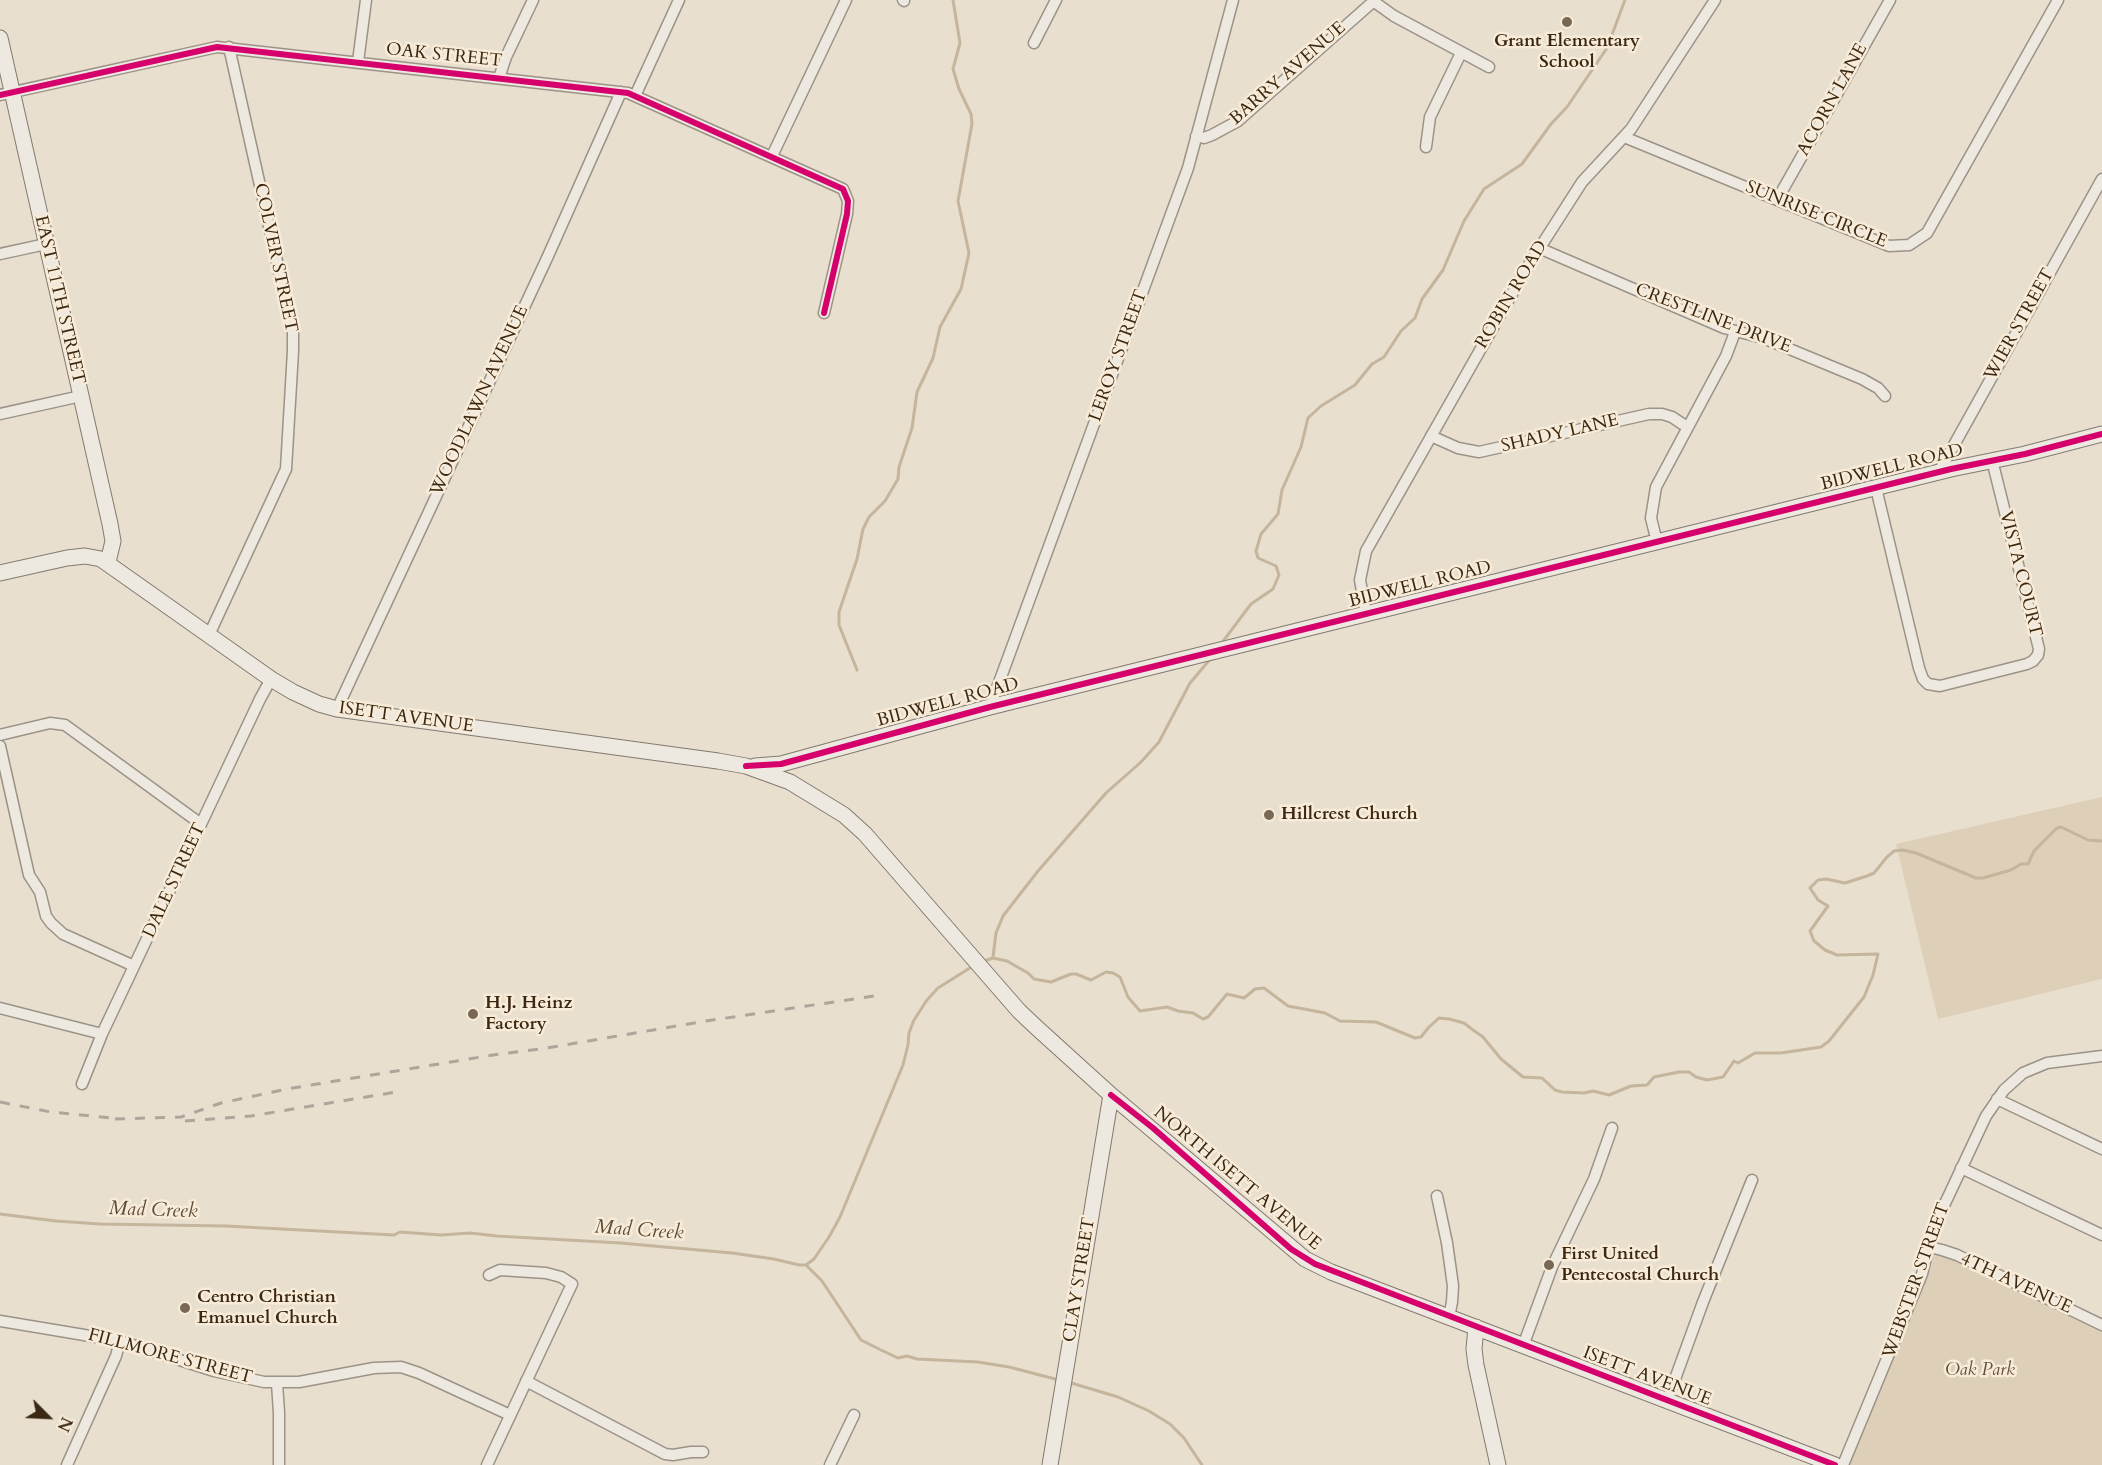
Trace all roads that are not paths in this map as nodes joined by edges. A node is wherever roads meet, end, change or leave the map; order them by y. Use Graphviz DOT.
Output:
graph roads {
  1 [pos="366,0"];
  2 [pos="533,0"];
  3 [pos="679,0"];
  4 [pos="846,0"];
  5 [pos="1056,0"];
  6 [pos="1233,0"];
  7 [pos="1715,0"];
  8 [pos="1890,0"];
  9 [pos="2058,0"];
  10 [pos="1374,1"];
  11 [pos="0,38"];
  12 [pos="1034,44"];
  13 [pos="229,47"];
  14 [pos="1461,53"];
  15 [pos="358,62"];
  16 [pos="1489,67"];
  17 [pos="500,78"];
  18 [pos="621,92"];
  19 [pos="6,94"];
  20 [pos="635,96"];
  21 [pos="1196,136"];
  22 [pos="1624,137"];
  23 [pos="1426,147"];
  24 [pos="772,156"];
  25 [pos="2102,179"];
  26 [pos="1777,200"];
  27 [pos="46,244"];
  28 [pos="1539,248"];
  29 [pos="0,254"];
  30 [pos="824,313"];
  31 [pos="1735,332"];
  32 [pos="81,396"];
  33 [pos="1885,396"];
  34 [pos="0,414"];
  35 [pos="1687,427"];
  36 [pos="2102,435"];
  37 [pos="1431,436"];
  38 [pos="1992,460"];
  39 [pos="1939,472"];
  40 [pos="1875,488"];
  41 [pos="1657,542"];
  42 [pos="108,562"];
  43 [pos="0,573"];
  44 [pos="1366,614"];
  45 [pos="209,635"];
  46 [pos="271,679"];
  47 [pos="990,706"];
  48 [pos="337,709"];
  49 [pos="0,735"];
  50 [pos="0,746"];
  51 [pos="746,766"];
  52 [pos="201,824"];
  53 [pos="134,966"];
  54 [pos="0,1008"];
  55 [pos="102,1034"];
  56 [pos="2102,1056"];
  57 [pos="82,1084"];
  58 [pos="1111,1095"];
  59 [pos="1997,1099"];
  60 [pos="1612,1128"];
  61 [pos="2102,1149"];
  62 [pos="1961,1168"];
  63 [pos="1752,1180"];
  64 [pos="1437,1196"];
  65 [pos="2102,1235"];
  66 [pos="1929,1247"];
  67 [pos="489,1275"];
  68 [pos="1449,1317"];
  69 [pos="0,1321"];
  70 [pos="2102,1325"];
  71 [pos="1476,1327"];
  72 [pos="120,1341"];
  73 [pos="1523,1346"];
  74 [pos="526,1381"];
  75 [pos="277,1383"];
  76 [pos="1667,1401"];
  77 [pos="510,1415"];
  78 [pos="854,1415"];
  79 [pos="704,1452"];
  80 [pos="665,1454"];
  81 [pos="67,1465"];
  82 [pos="279,1465"];
  83 [pos="487,1465"];
  84 [pos="660,1465"];
  85 [pos="831,1465"];
  86 [pos="1050,1465"];
  87 [pos="1498,1465"];
  88 [pos="1836,1465"];
  89 [pos="1843,1465"];
  1 -- 15 [label="street"];
  2 -- 17 [label="street"];
  3 -- 20 [label="street"];
  4 -- 24 [label="street"];
  5 -- 12 [label="street"];
  6 -- 21 [label="street, LEROY STREET"];
  7 -- 22 [label="street, ROBIN ROAD"];
  8 -- 26 [label="street, ACORN LANE"];
  9 -- 26 [label="street, SUNRISE CIRCLE"];
  10 -- 14 [label="street"];
  10 -- 21 [label="street, BARRY AVENUE"];
  11 -- 19 [label="street, EAST 11TH STREET"];
  13 -- 15 [label="street, OAK STREET"];
  13 -- 19 [label="street, OAK STREET"];
  13 -- 45 [label="street, COLVER STREET"];
  14 -- 16 [label="street"];
  14 -- 23 [label="street"];
  15 -- 17 [label="street, OAK STREET"];
  17 -- 18 [label="street, OAK STREET"];
  18 -- 20 [label="street, OAK STREET"];
  18 -- 48 [label="street, WOODLAWN AVENUE"];
  19 -- 27 [label="street, EAST 11TH STREET"];
  20 -- 24 [label="street, OAK STREET"];
  21 -- 47 [label="street, LEROY STREET"];
  22 -- 26 [label="street, SUNRISE CIRCLE"];
  22 -- 28 [label="street, ROBIN ROAD"];
  24 -- 30 [label="street, OAK STREET"];
  25 -- 39 [label="street, WIER STREET"];
  27 -- 29 [label="street"];
  27 -- 32 [label="street, EAST 11TH STREET"];
  28 -- 31 [label="street, CRESTLINE DRIVE"];
  28 -- 37 [label="street, ROBIN ROAD"];
  31 -- 33 [label="street, CRESTLINE DRIVE"];
  31 -- 35 [label="street"];
  32 -- 34 [label="street"];
  32 -- 42 [label="street, EAST 11TH STREET"];
  35 -- 37 [label="street, SHADY LANE"];
  35 -- 41 [label="street"];
  36 -- 38 [label="street, BIDWELL ROAD"];
  37 -- 44 [label="street, ROBIN ROAD"];
  38 -- 39 [label="street, BIDWELL ROAD"];
  38 -- 40 [label="street, VISTA COURT"];
  39 -- 40 [label="street, BIDWELL ROAD"];
  40 -- 41 [label="street, BIDWELL ROAD"];
  41 -- 44 [label="street, BIDWELL ROAD"];
  42 -- 43 [label="street"];
  42 -- 45 [label="street, ISETT AVENUE"];
  44 -- 47 [label="street, BIDWELL ROAD"];
  45 -- 46 [label="street, ISETT AVENUE"];
  46 -- 48 [label="street, ISETT AVENUE"];
  46 -- 52 [label="street, DALE STREET"];
  47 -- 51 [label="street, BIDWELL ROAD"];
  48 -- 51 [label="street, ISETT AVENUE"];
  49 -- 52 [label="street"];
  50 -- 53 [label="street"];
  51 -- 58 [label="street, NORTH ISETT AVENUE"];
  52 -- 53 [label="street, DALE STREET"];
  53 -- 55 [label="street, DALE STREET"];
  54 -- 55 [label="street"];
  55 -- 57 [label="street, DALE STREET"];
  56 -- 59 [label="street, WEBSTER STREET"];
  58 -- 68 [label="street, NORTH ISETT AVENUE"];
  58 -- 86 [label="street, CLAY STREET"];
  59 -- 61 [label="street"];
  59 -- 62 [label="street, WEBSTER STREET"];
  60 -- 73 [label="street"];
  62 -- 65 [label="street"];
  62 -- 66 [label="street, WEBSTER STREET"];
  63 -- 76 [label="street"];
  64 -- 68 [label="street"];
  66 -- 70 [label="street, 4TH AVENUE"];
  66 -- 89 [label="street, WEBSTER STREET"];
  67 -- 74 [label="street"];
  68 -- 71 [label="street, ISETT AVENUE"];
  69 -- 72 [label="street, FILLMORE STREET"];
  71 -- 73 [label="street, ISETT AVENUE"];
  71 -- 87 [label="street"];
  72 -- 75 [label="street, FILLMORE STREET"];
  72 -- 81 [label="street"];
  73 -- 76 [label="street, ISETT AVENUE"];
  74 -- 77 [label="street"];
  74 -- 80 [label="street"];
  75 -- 77 [label="street, FILLMORE STREET"];
  75 -- 82 [label="street"];
  76 -- 88 [label="street, ISETT AVENUE"];
  77 -- 83 [label="street"];
  78 -- 85 [label="street"];
  79 -- 80 [label="street"];
  80 -- 84 [label="street"];
}
